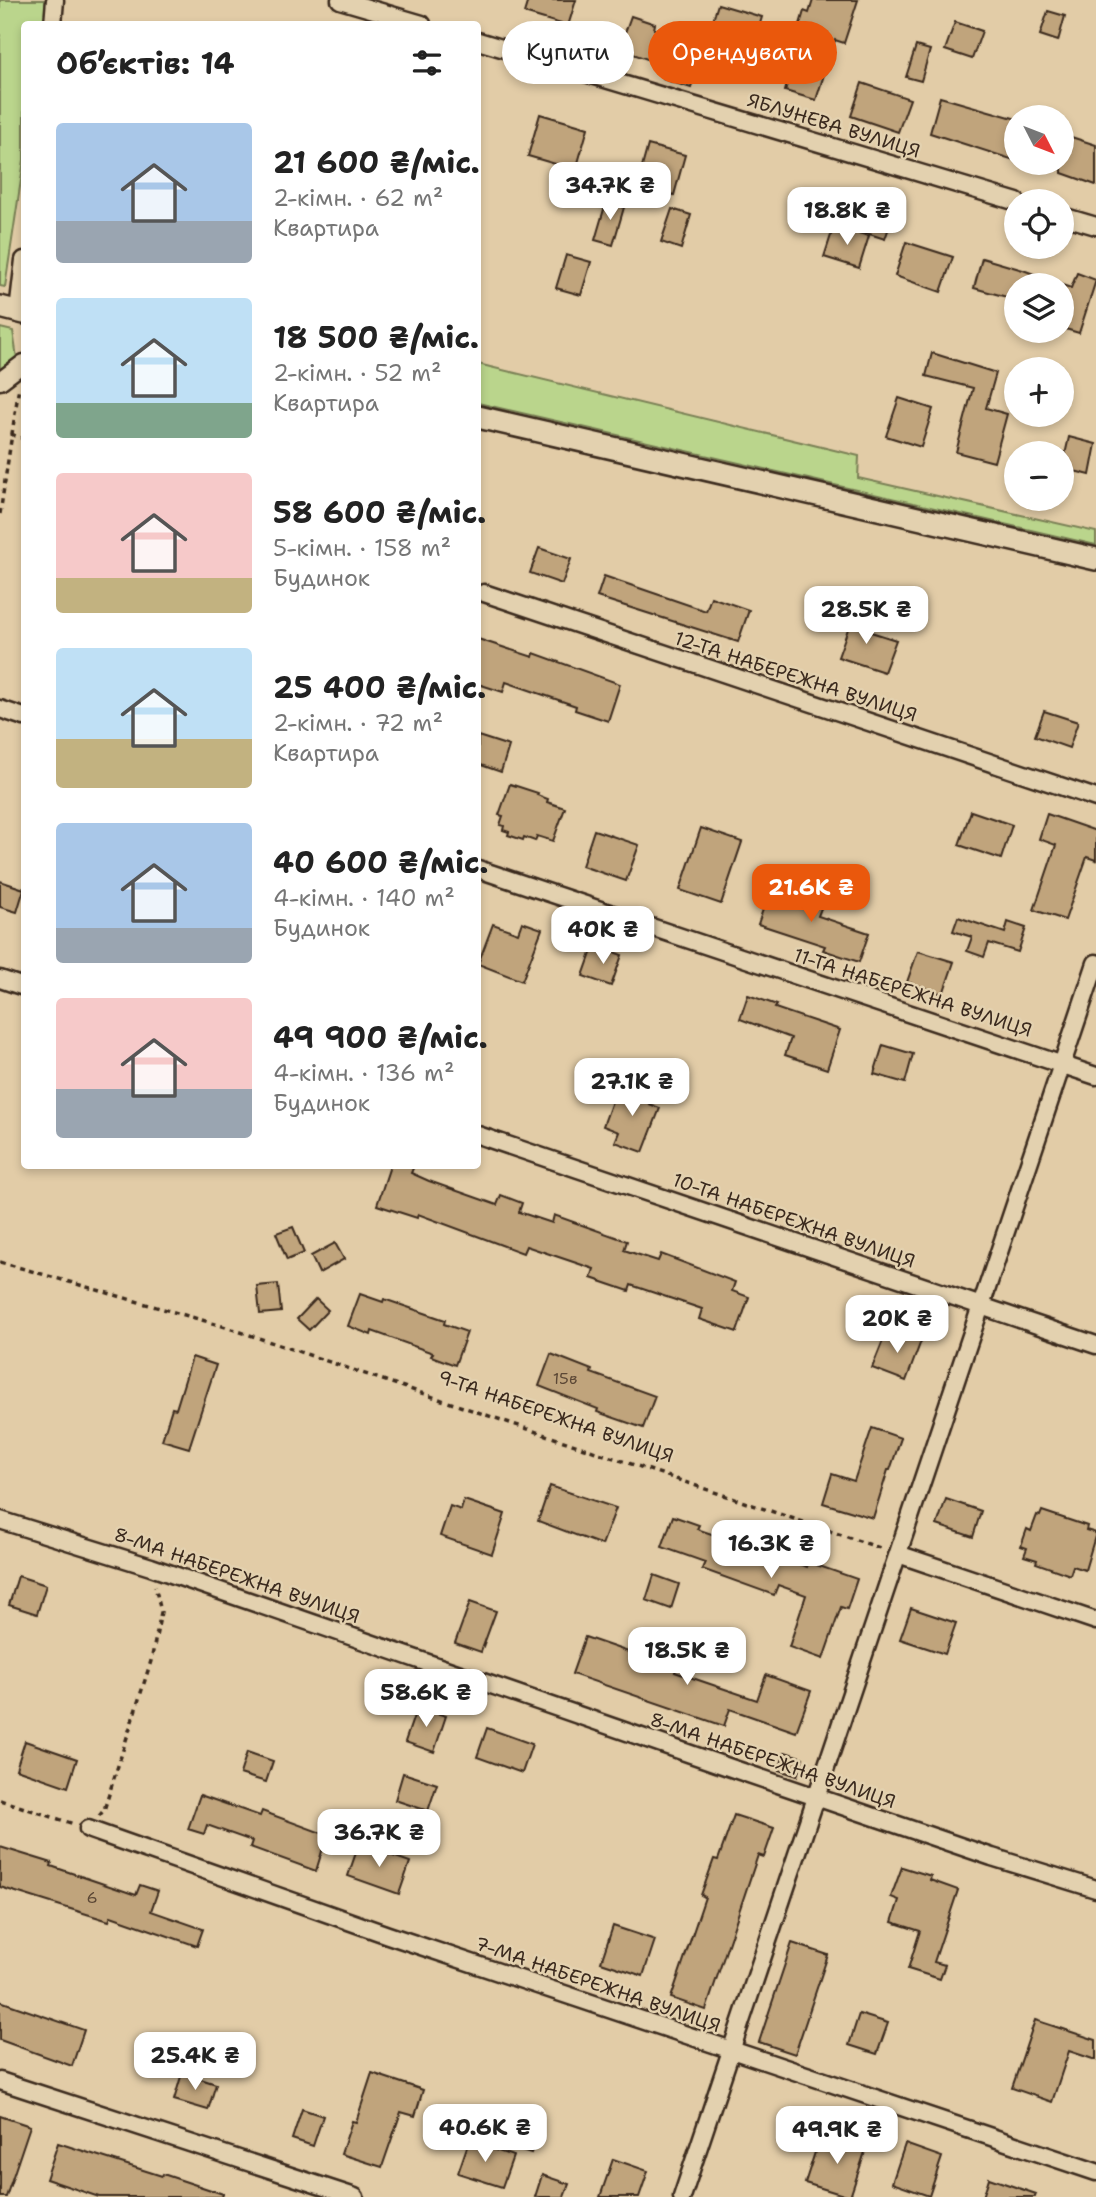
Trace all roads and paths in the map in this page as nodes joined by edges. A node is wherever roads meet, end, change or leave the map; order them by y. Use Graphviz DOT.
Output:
graph roads {
  1 [pos="55,0"];
  2 [pos="340,0"];
  3 [pos="52,21"];
  4 [pos="412,21"];
  5 [pos="481,42"];
  6 [pos="1004,198"];
  7 [pos="1074,220"];
  8 [pos="1096,226"];
  9 [pos="21,275"];
  10 [pos="14,311"];
  11 [pos="21,365"];
  12 [pos="21,379"];
  13 [pos="0,381"];
  14 [pos="481,418"];
  15 [pos="11,434"];
  16 [pos="21,438"];
  17 [pos="0,514"];
  18 [pos="1096,559"];
  19 [pos="484,593"];
  20 [pos="0,709"];
  21 [pos="21,717"];
  22 [pos="1096,798"];
  23 [pos="481,870"];
  24 [pos="1096,963"];
  25 [pos="0,979"];
  26 [pos="21,986"];
  27 [pos="1062,1064"];
  28 [pos="1096,1076"];
  29 [pos="481,1136"];
  30 [pos="0,1262"];
  31 [pos="981,1306"];
  32 [pos="1096,1345"];
  33 [pos="0,1520"];
  34 [pos="898,1554"];
  35 [pos="151,1567"];
  36 [pos="1096,1621"];
  37 [pos="817,1796"];
  38 [pos="0,1800"];
  39 [pos="88,1829"];
  40 [pos="1096,1889"];
  41 [pos="730,2051"];
  42 [pos="0,2081"];
  43 [pos="1096,2172"];
  44 [pos="355,2197"];
  45 [pos="681,2197"];
  1 -- 3 [label="street"];
  2 -- 4 [label="street"];
  5 -- 6 [label="street, ЯБЛУНЕВА ВУЛИЦЯ"];
  7 -- 8 [label="street"];
  9 -- 10 [label="street"];
  11 -- 13 [label="street"];
  12 -- 15 [label="path"];
  14 -- 18 [label="street"];
  15 -- 16 [label="path"];
  15 -- 17 [label="path"];
  19 -- 22 [label="street, 12-ТА НАБЕРЕЖНА ВУЛИЦЯ"];
  20 -- 21 [label="street"];
  23 -- 27 [label="street, 11-ТА НАБЕРЕЖНА ВУЛИЦЯ"];
  24 -- 27 [label="street"];
  25 -- 26 [label="street"];
  27 -- 28 [label="street, 11-ТА НАБЕРЕЖНА ВУЛИЦЯ"];
  27 -- 31 [label="street"];
  29 -- 31 [label="street, 10-ТА НАБЕРЕЖНА ВУЛИЦЯ"];
  30 -- 34 [label="path, 9-ТА НАБЕРЕЖНА ВУЛИЦЯ"];
  31 -- 32 [label="street, 10-ТА НАБЕРЕЖНА ВУЛИЦЯ"];
  31 -- 34 [label="street"];
  33 -- 35 [label="street, 8-МА НАБЕРЕЖНА ВУЛИЦЯ"];
  34 -- 36 [label="street"];
  34 -- 37 [label="street"];
  35 -- 37 [label="street, 8-МА НАБЕРЕЖНА ВУЛИЦЯ"];
  35 -- 39 [label="path"];
  37 -- 40 [label="street, 8-МА НАБЕРЕЖНА ВУЛИЦЯ"];
  37 -- 41 [label="street"];
  38 -- 39 [label="path"];
  39 -- 41 [label="street, 7-МА НАБЕРЕЖНА ВУЛИЦЯ"];
  41 -- 43 [label="street, 7-МА НАБЕРЕЖНА ВУЛИЦЯ"];
  41 -- 45 [label="street"];
  42 -- 44 [label="street"];
}
